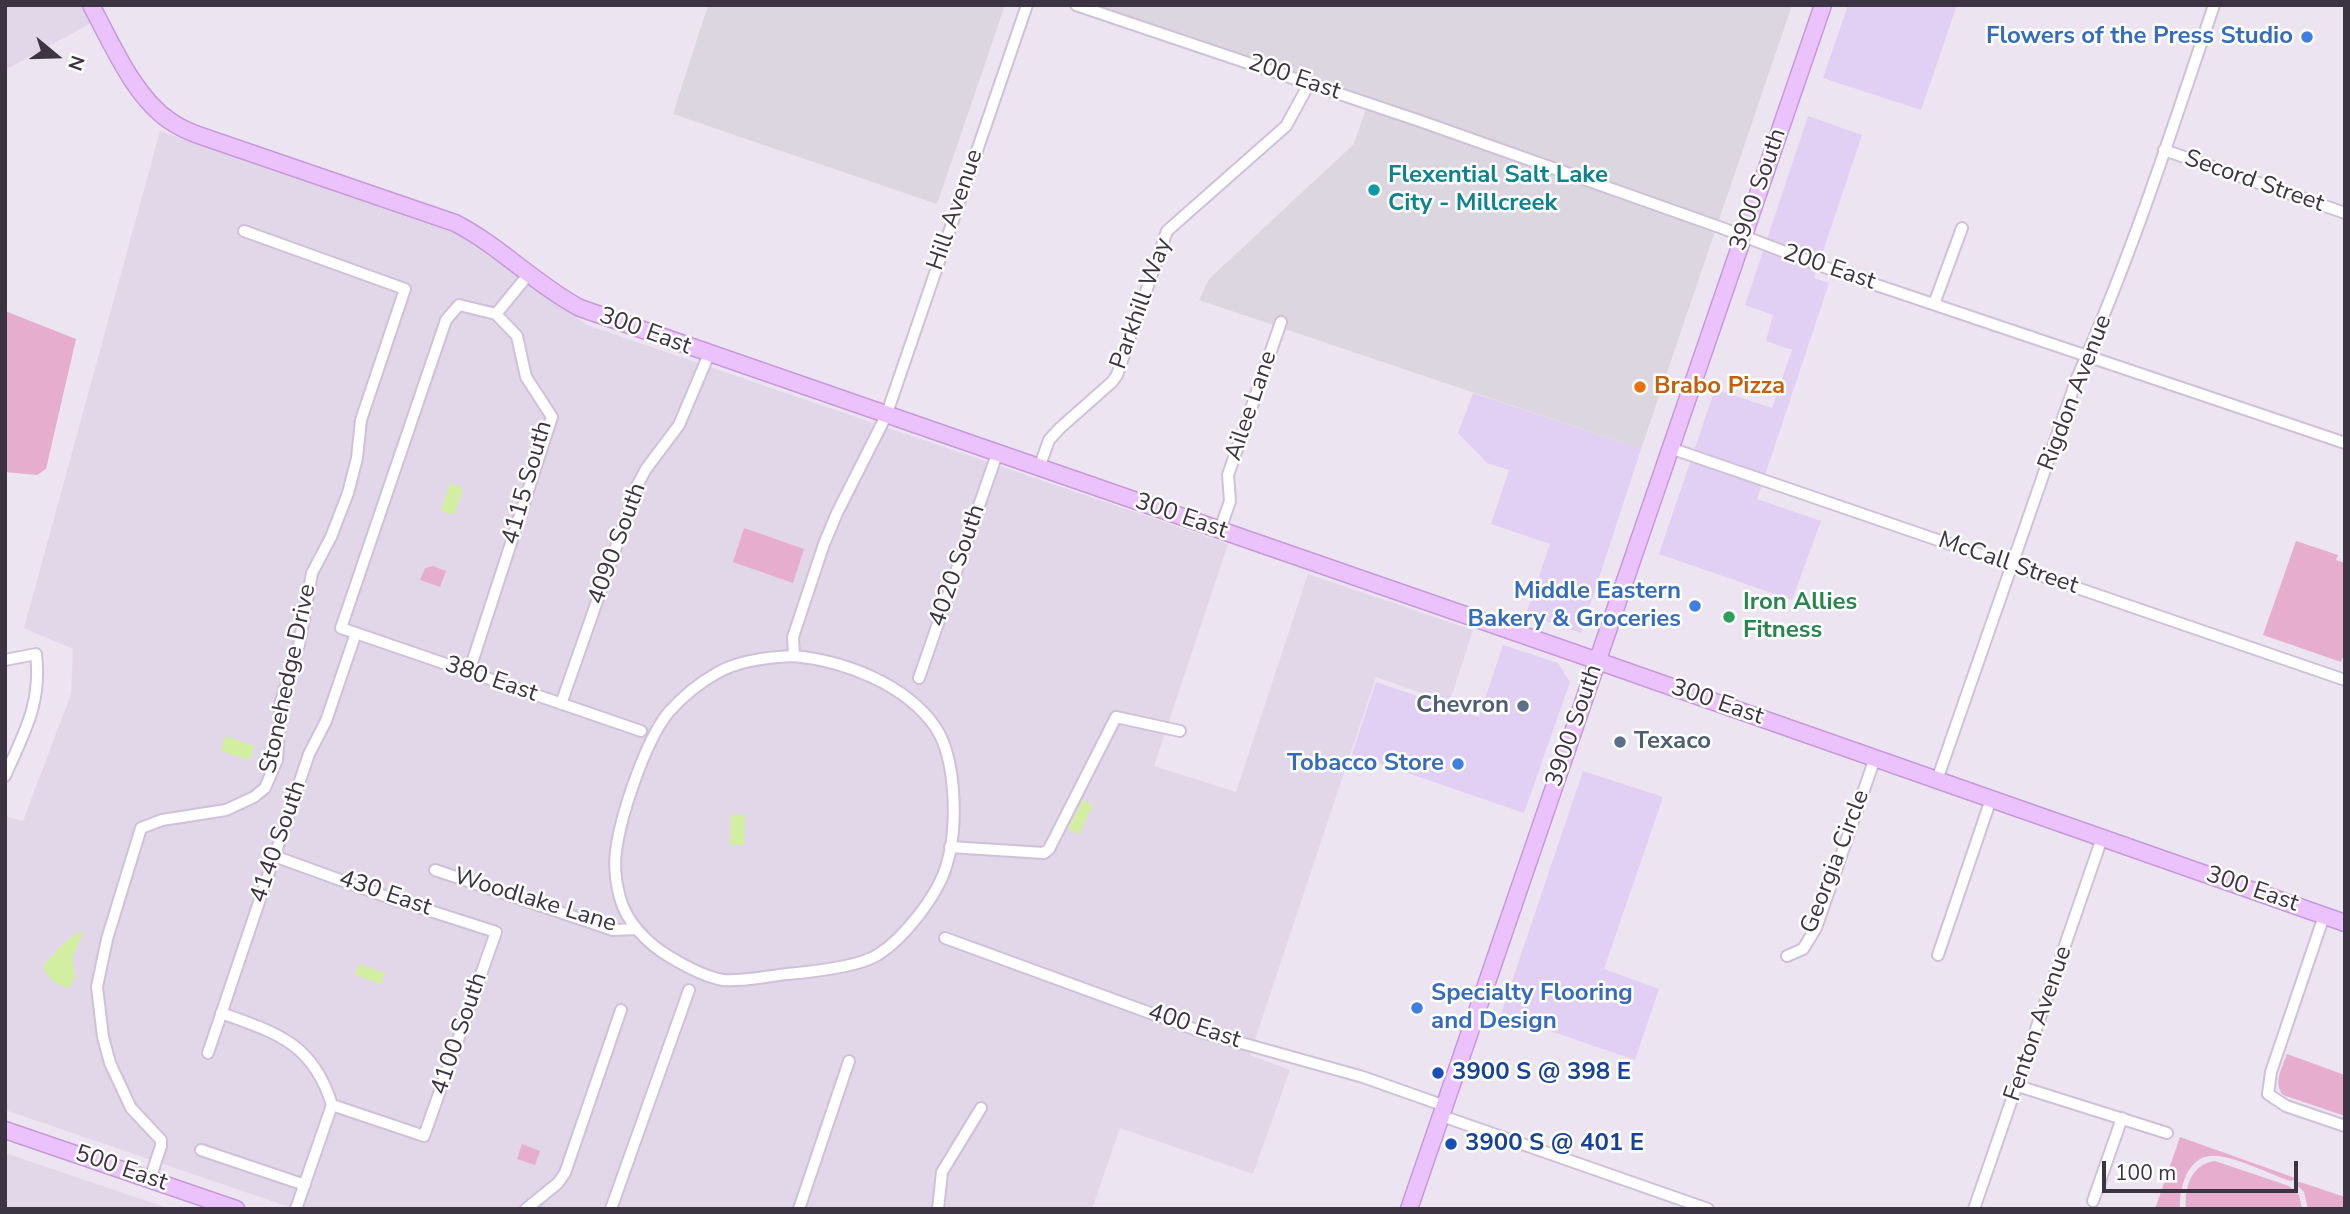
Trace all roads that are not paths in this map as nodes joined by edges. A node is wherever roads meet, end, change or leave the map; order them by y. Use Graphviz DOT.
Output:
graph roads {
  1 [pos="91,5"];
  2 [pos="1027,5"];
  3 [pos="1076,5"];
  4 [pos="1823,5"];
  5 [pos="2214,5"];
  6 [pos="1308,83"];
  7 [pos="2164,150"];
  8 [pos="2345,213"];
  9 [pos="1962,229"];
  10 [pos="244,231"];
  11 [pos="1743,236"];
  12 [pos="528,275"];
  13 [pos="1934,304"];
  14 [pos="496,314"];
  15 [pos="1281,322"];
  16 [pos="709,354"];
  17 [pos="2087,355"];
  18 [pos="886,416"];
  19 [pos="2345,443"];
  20 [pos="1670,448"];
  21 [pos="997,454"];
  22 [pos="1039,468"];
  23 [pos="1220,530"];
  24 [pos="2013,566"];
  25 [pos="356,633"];
  26 [pos="794,656"];
  27 [pos="5,660"];
  28 [pos="1597,661"];
  29 [pos="469,672"];
  30 [pos="919,678"];
  31 [pos="2345,680"];
  32 [pos="561,704"];
  33 [pos="641,731"];
  34 [pos="1180,731"];
  35 [pos="1875,758"];
  36 [pos="5,776"];
  37 [pos="1937,780"];
  38 [pos="1992,799"];
  39 [pos="2102,838"];
  40 [pos="950,848"];
  41 [pos="274,856"];
  42 [pos="435,870"];
  43 [pos="2324,916"];
  44 [pos="2345,923"];
  45 [pos="636,929"];
  46 [pos="496,932"];
  47 [pos="945,938"];
  48 [pos="1938,955"];
  49 [pos="1787,957"];
  50 [pos="690,990"];
  51 [pos="621,1010"];
  52 [pos="221,1013"];
  53 [pos="208,1053"];
  54 [pos="849,1061"];
  55 [pos="2018,1086"];
  56 [pos="332,1105"];
  57 [pos="981,1108"];
  58 [pos="1444,1111"];
  59 [pos="2122,1118"];
  60 [pos="2345,1126"];
  61 [pos="5,1130"];
  62 [pos="2166,1133"];
  63 [pos="201,1150"];
  64 [pos="150,1179"];
  65 [pos="305,1185"];
  66 [pos="2094,1201"];
  67 [pos="236,1209"];
  68 [pos="296,1209"];
  69 [pos="526,1209"];
  70 [pos="611,1209"];
  71 [pos="799,1209"];
  72 [pos="938,1209"];
  73 [pos="1409,1209"];
  74 [pos="1708,1209"];
  75 [pos="1974,1209"];
  1 -- 12 [label="street, 300 East"];
  2 -- 18 [label="street, Hill Avenue"];
  3 -- 6 [label="street, 200 East"];
  4 -- 11 [label="street, 3900 South"];
  5 -- 7 [label="street, Rigdon Avenue"];
  6 -- 11 [label="street, 200 East"];
  6 -- 22 [label="street, Parkhill Way"];
  7 -- 8 [label="street, Secord Street"];
  7 -- 17 [label="street, Rigdon Avenue"];
  9 -- 13 [label="street"];
  10 -- 64 [label="street, Stonehedge Drive"];
  11 -- 13 [label="street, 200 East"];
  11 -- 20 [label="street, 3900 South"];
  12 -- 14 [label="street"];
  12 -- 16 [label="street, 300 East"];
  13 -- 17 [label="street, 200 East"];
  14 -- 25 [label="street, 380 East"];
  14 -- 29 [label="street, 4115 South"];
  15 -- 23 [label="street, Ailee Lane"];
  16 -- 18 [label="street, 300 East"];
  16 -- 32 [label="street, 4090 South"];
  17 -- 19 [label="street, 200 East"];
  17 -- 24 [label="street, Rigdon Avenue"];
  18 -- 21 [label="street, 300 East"];
  18 -- 26 [label="street, Hill Avenue"];
  20 -- 24 [label="street, McCall Street"];
  20 -- 28 [label="street, 3900 South"];
  21 -- 22 [label="street, 300 East"];
  21 -- 30 [label="street, 4020 South"];
  22 -- 23 [label="street, 300 East"];
  23 -- 28 [label="street, 300 East"];
  24 -- 31 [label="street, McCall Street"];
  24 -- 37 [label="street, Rigdon Avenue"];
  25 -- 29 [label="street, 380 East"];
  25 -- 41 [label="street, 4140 South"];
  26 -- 40 [label="street"];
  26 -- 45 [label="street"];
  27 -- 36 [label="street"];
  28 -- 35 [label="street, 300 East"];
  28 -- 58 [label="street, 3900 South"];
  29 -- 32 [label="street, 380 East"];
  32 -- 33 [label="street, 380 East"];
  34 -- 40 [label="street"];
  35 -- 37 [label="street, 300 East"];
  35 -- 49 [label="street, Georgia Circle"];
  37 -- 38 [label="street, 300 East"];
  38 -- 39 [label="street, 300 East"];
  38 -- 48 [label="street"];
  39 -- 43 [label="street, 300 East"];
  39 -- 55 [label="street, Fenton Avenue"];
  40 -- 45 [label="street"];
  41 -- 46 [label="street, 430 East"];
  41 -- 52 [label="street, 4140 South"];
  42 -- 45 [label="street, Woodlake Lane"];
  43 -- 44 [label="street, 300 East"];
  43 -- 60 [label="street"];
  46 -- 56 [label="street, 4100 South"];
  47 -- 58 [label="street, 400 East"];
  50 -- 70 [label="street"];
  51 -- 69 [label="street"];
  52 -- 53 [label="street, 4140 South"];
  52 -- 56 [label="street"];
  54 -- 71 [label="street"];
  55 -- 59 [label="street"];
  55 -- 75 [label="street, Fenton Avenue"];
  56 -- 65 [label="street"];
  57 -- 72 [label="street"];
  58 -- 73 [label="street, 3900 South"];
  58 -- 74 [label="street, 400 East"];
  59 -- 62 [label="street"];
  59 -- 66 [label="street"];
  61 -- 64 [label="street, 500 East"];
  63 -- 65 [label="street"];
  64 -- 67 [label="street, 500 East"];
  65 -- 68 [label="street"];
}
